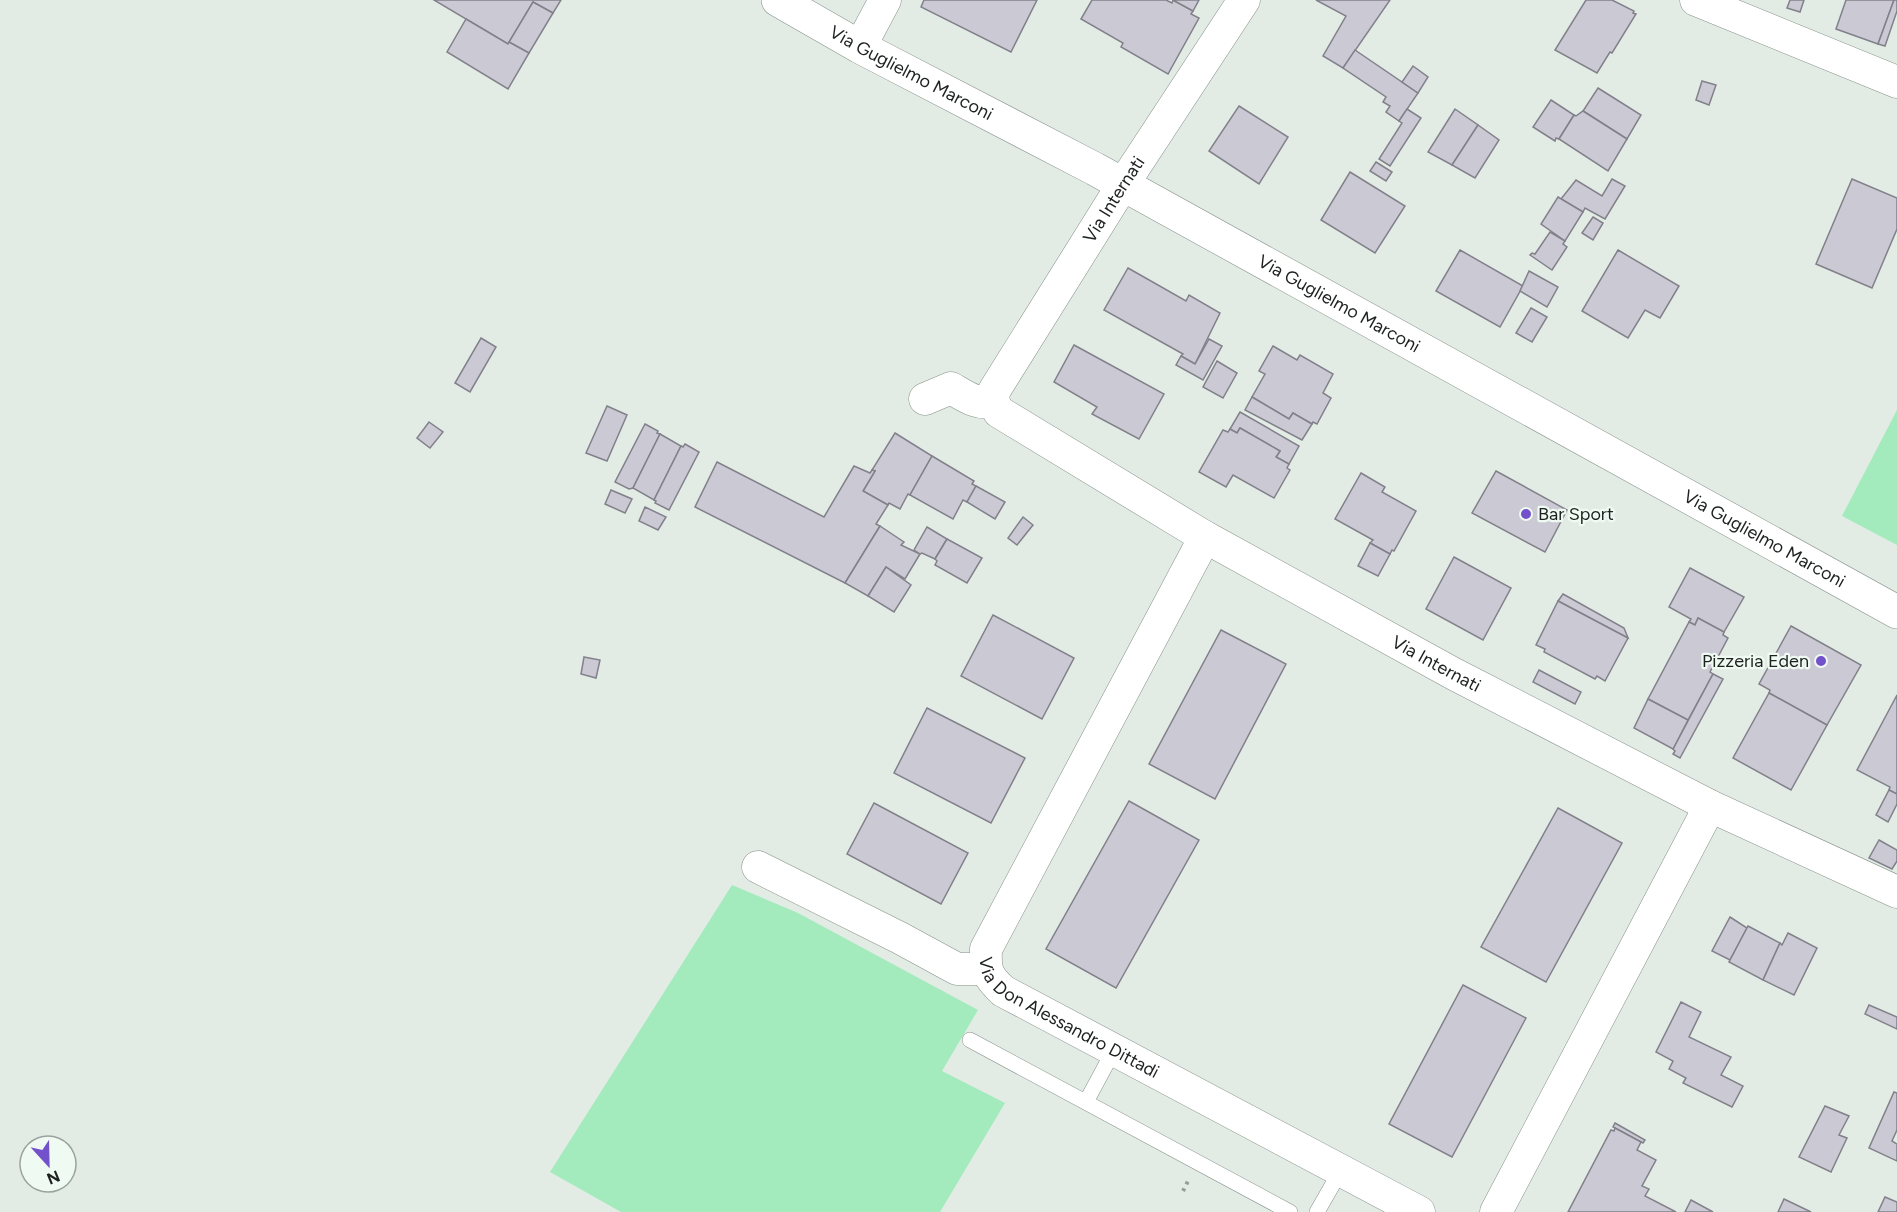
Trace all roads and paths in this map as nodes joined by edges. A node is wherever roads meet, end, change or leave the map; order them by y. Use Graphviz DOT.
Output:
graph roads {
  1 [pos="778,0"];
  2 [pos="885,0"];
  3 [pos="1244,0"];
  4 [pos="1696,0"];
  5 [pos="1734,7"];
  6 [pos="860,47"];
  7 [pos="1897,82"];
  8 [pos="1122,186"];
  9 [pos="925,399"];
  10 [pos="993,402"];
  11 [pos="1205,537"];
  12 [pos="1897,612"];
  13 [pos="1710,806"];
  14 [pos="758,867"];
  15 [pos="1897,892"];
  16 [pos="985,966"];
  17 [pos="970,1040"];
  18 [pos="1114,1050"];
  19 [pos="1086,1102"];
  20 [pos="1341,1170"];
  21 [pos="1290,1212"];
  22 [pos="1317,1212"];
  23 [pos="1419,1212"];
  24 [pos="1496,1212"];
  1 -- 6 [label="main road, Via Guglielmo Marconi"];
  2 -- 6 [label="street"];
  3 -- 8 [label="street, Via Internati"];
  4 -- 5 [label="street"];
  5 -- 7 [label="street"];
  6 -- 8 [label="main road, Via Guglielmo Marconi"];
  8 -- 10 [label="street, Via Internati"];
  8 -- 12 [label="main road, Via Guglielmo Marconi"];
  9 -- 10 [label="street, Via Internati"];
  10 -- 11 [label="street, Via Internati"];
  11 -- 13 [label="street, Via Internati"];
  11 -- 16 [label="street, Via Don Alessandro Dittadi"];
  13 -- 15 [label="street, Via Internati"];
  13 -- 24 [label="street"];
  14 -- 16 [label="street"];
  16 -- 18 [label="street, Via Don Alessandro Dittadi"];
  17 -- 19 [label="lane"];
  18 -- 19 [label="lane"];
  18 -- 20 [label="street, Via Don Alessandro Dittadi"];
  19 -- 21 [label="lane"];
  20 -- 22 [label="lane"];
  20 -- 23 [label="street, Via Don Alessandro Dittadi"];
}
